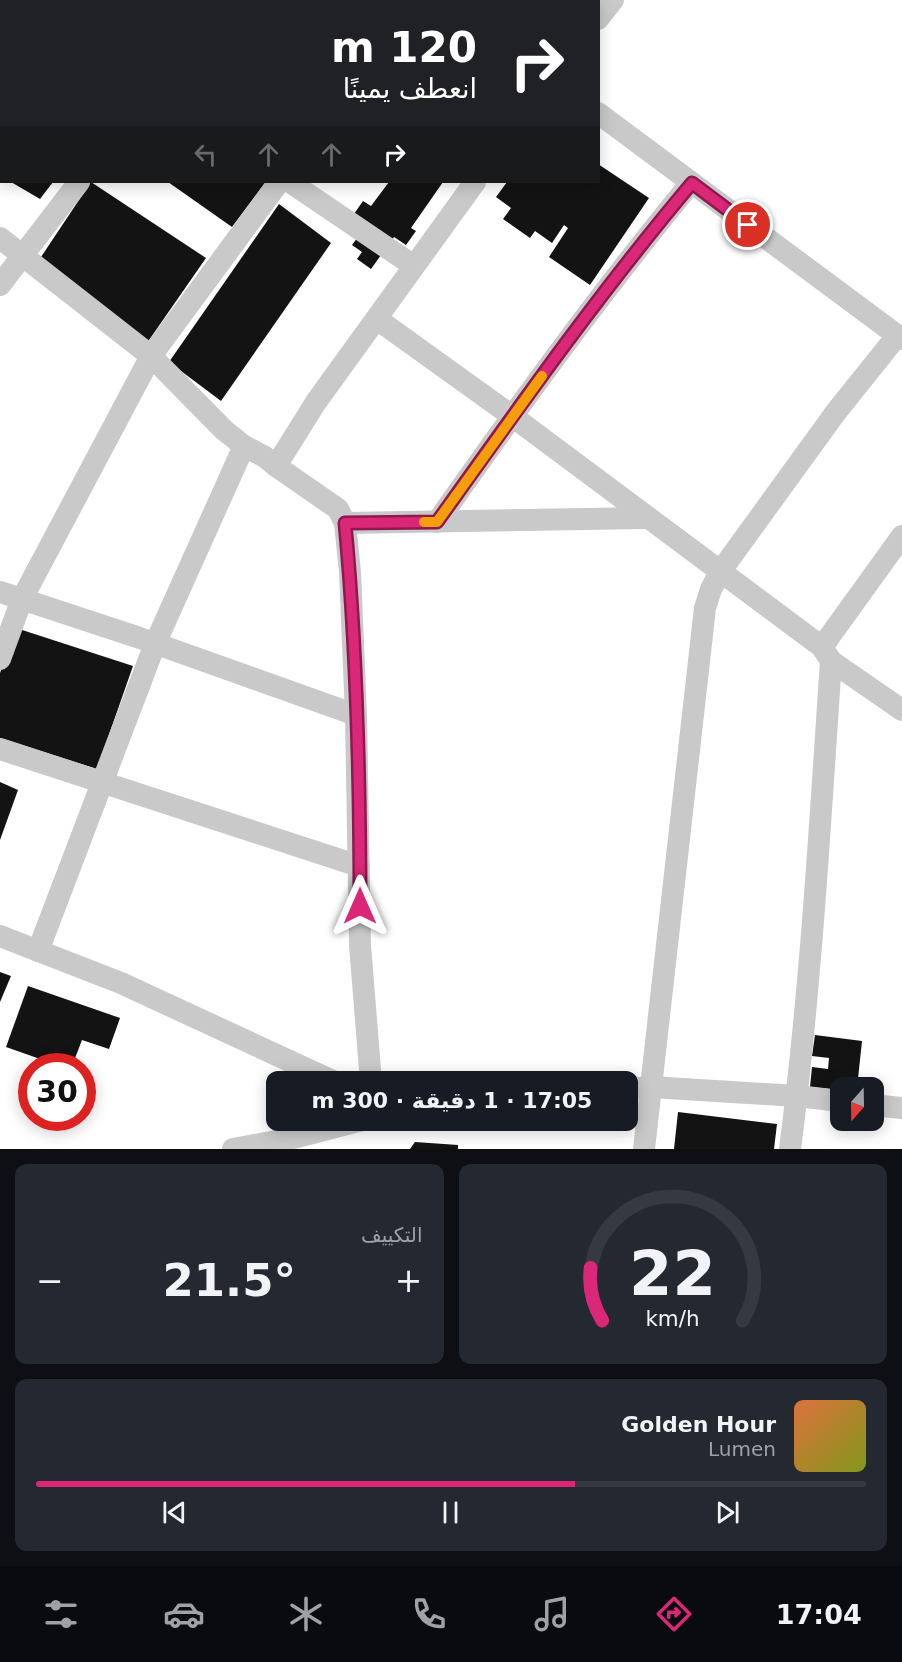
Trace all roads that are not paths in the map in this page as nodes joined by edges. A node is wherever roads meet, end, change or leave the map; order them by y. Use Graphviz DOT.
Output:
graph roads {
  1 [pos="613,0"];
  2 [pos="600,16"];
  3 [pos="600,114"];
  4 [pos="78,183"];
  5 [pos="278,183"];
  6 [pos="291,183"];
  7 [pos="474,183"];
  8 [pos="692,183"];
  9 [pos="0,238"];
  10 [pos="23,255"];
  11 [pos="414,266"];
  12 [pos="0,285"];
  13 [pos="377,319"];
  14 [pos="900,338"];
  15 [pos="151,356"];
  16 [pos="512,416"];
  17 [pos="244,446"];
  18 [pos="276,466"];
  19 [pos="647,518"];
  20 [pos="437,522"];
  21 [pos="345,523"];
  22 [pos="902,536"];
  23 [pos="720,572"];
  24 [pos="0,592"];
  25 [pos="22,599"];
  26 [pos="155,644"];
  27 [pos="826,654"];
  28 [pos="0,659"];
  29 [pos="902,710"];
  30 [pos="356,716"];
  31 [pos="0,749"];
  32 [pos="102,782"];
  33 [pos="360,867"];
  34 [pos="0,936"];
  35 [pos="38,951"];
  36 [pos="311,1071"];
  37 [pos="370,1071"];
  38 [pos="651,1087"];
  39 [pos="638,1088"];
  40 [pos="797,1096"];
  41 [pos="830,1100"];
  42 [pos="884,1106"];
  43 [pos="902,1108"];
  44 [pos="320,1131"];
  45 [pos="233,1149"];
  46 [pos="644,1149"];
  47 [pos="790,1149"];
  1 -- 2 [label="street"];
  3 -- 8 [label="street"];
  4 -- 10 [label="street"];
  5 -- 15 [label="street"];
  6 -- 11 [label="street"];
  7 -- 11 [label="street"];
  8 -- 14 [label="street"];
  8 -- 16 [label="street"];
  9 -- 10 [label="street"];
  10 -- 12 [label="street"];
  10 -- 15 [label="street"];
  11 -- 13 [label="street"];
  13 -- 16 [label="street"];
  13 -- 18 [label="street"];
  14 -- 23 [label="street"];
  15 -- 17 [label="street"];
  15 -- 25 [label="street"];
  16 -- 19 [label="street"];
  16 -- 20 [label="street"];
  17 -- 18 [label="street"];
  17 -- 26 [label="street"];
  18 -- 21 [label="street"];
  19 -- 20 [label="street"];
  19 -- 23 [label="street"];
  20 -- 21 [label="street"];
  21 -- 30 [label="street"];
  22 -- 27 [label="street"];
  23 -- 27 [label="street"];
  23 -- 38 [label="street"];
  24 -- 25 [label="street"];
  25 -- 26 [label="street"];
  25 -- 28 [label="street"];
  26 -- 30 [label="street"];
  26 -- 32 [label="street"];
  27 -- 29 [label="street"];
  27 -- 40 [label="street"];
  30 -- 33 [label="street"];
  31 -- 32 [label="street"];
  32 -- 33 [label="street"];
  32 -- 35 [label="street"];
  33 -- 37 [label="street"];
  34 -- 35 [label="street"];
  35 -- 36 [label="street"];
  38 -- 39 [label="street"];
  38 -- 40 [label="street"];
  38 -- 46 [label="street"];
  40 -- 41 [label="street"];
  40 -- 47 [label="street"];
  42 -- 43 [label="street"];
  44 -- 45 [label="street"];
}
